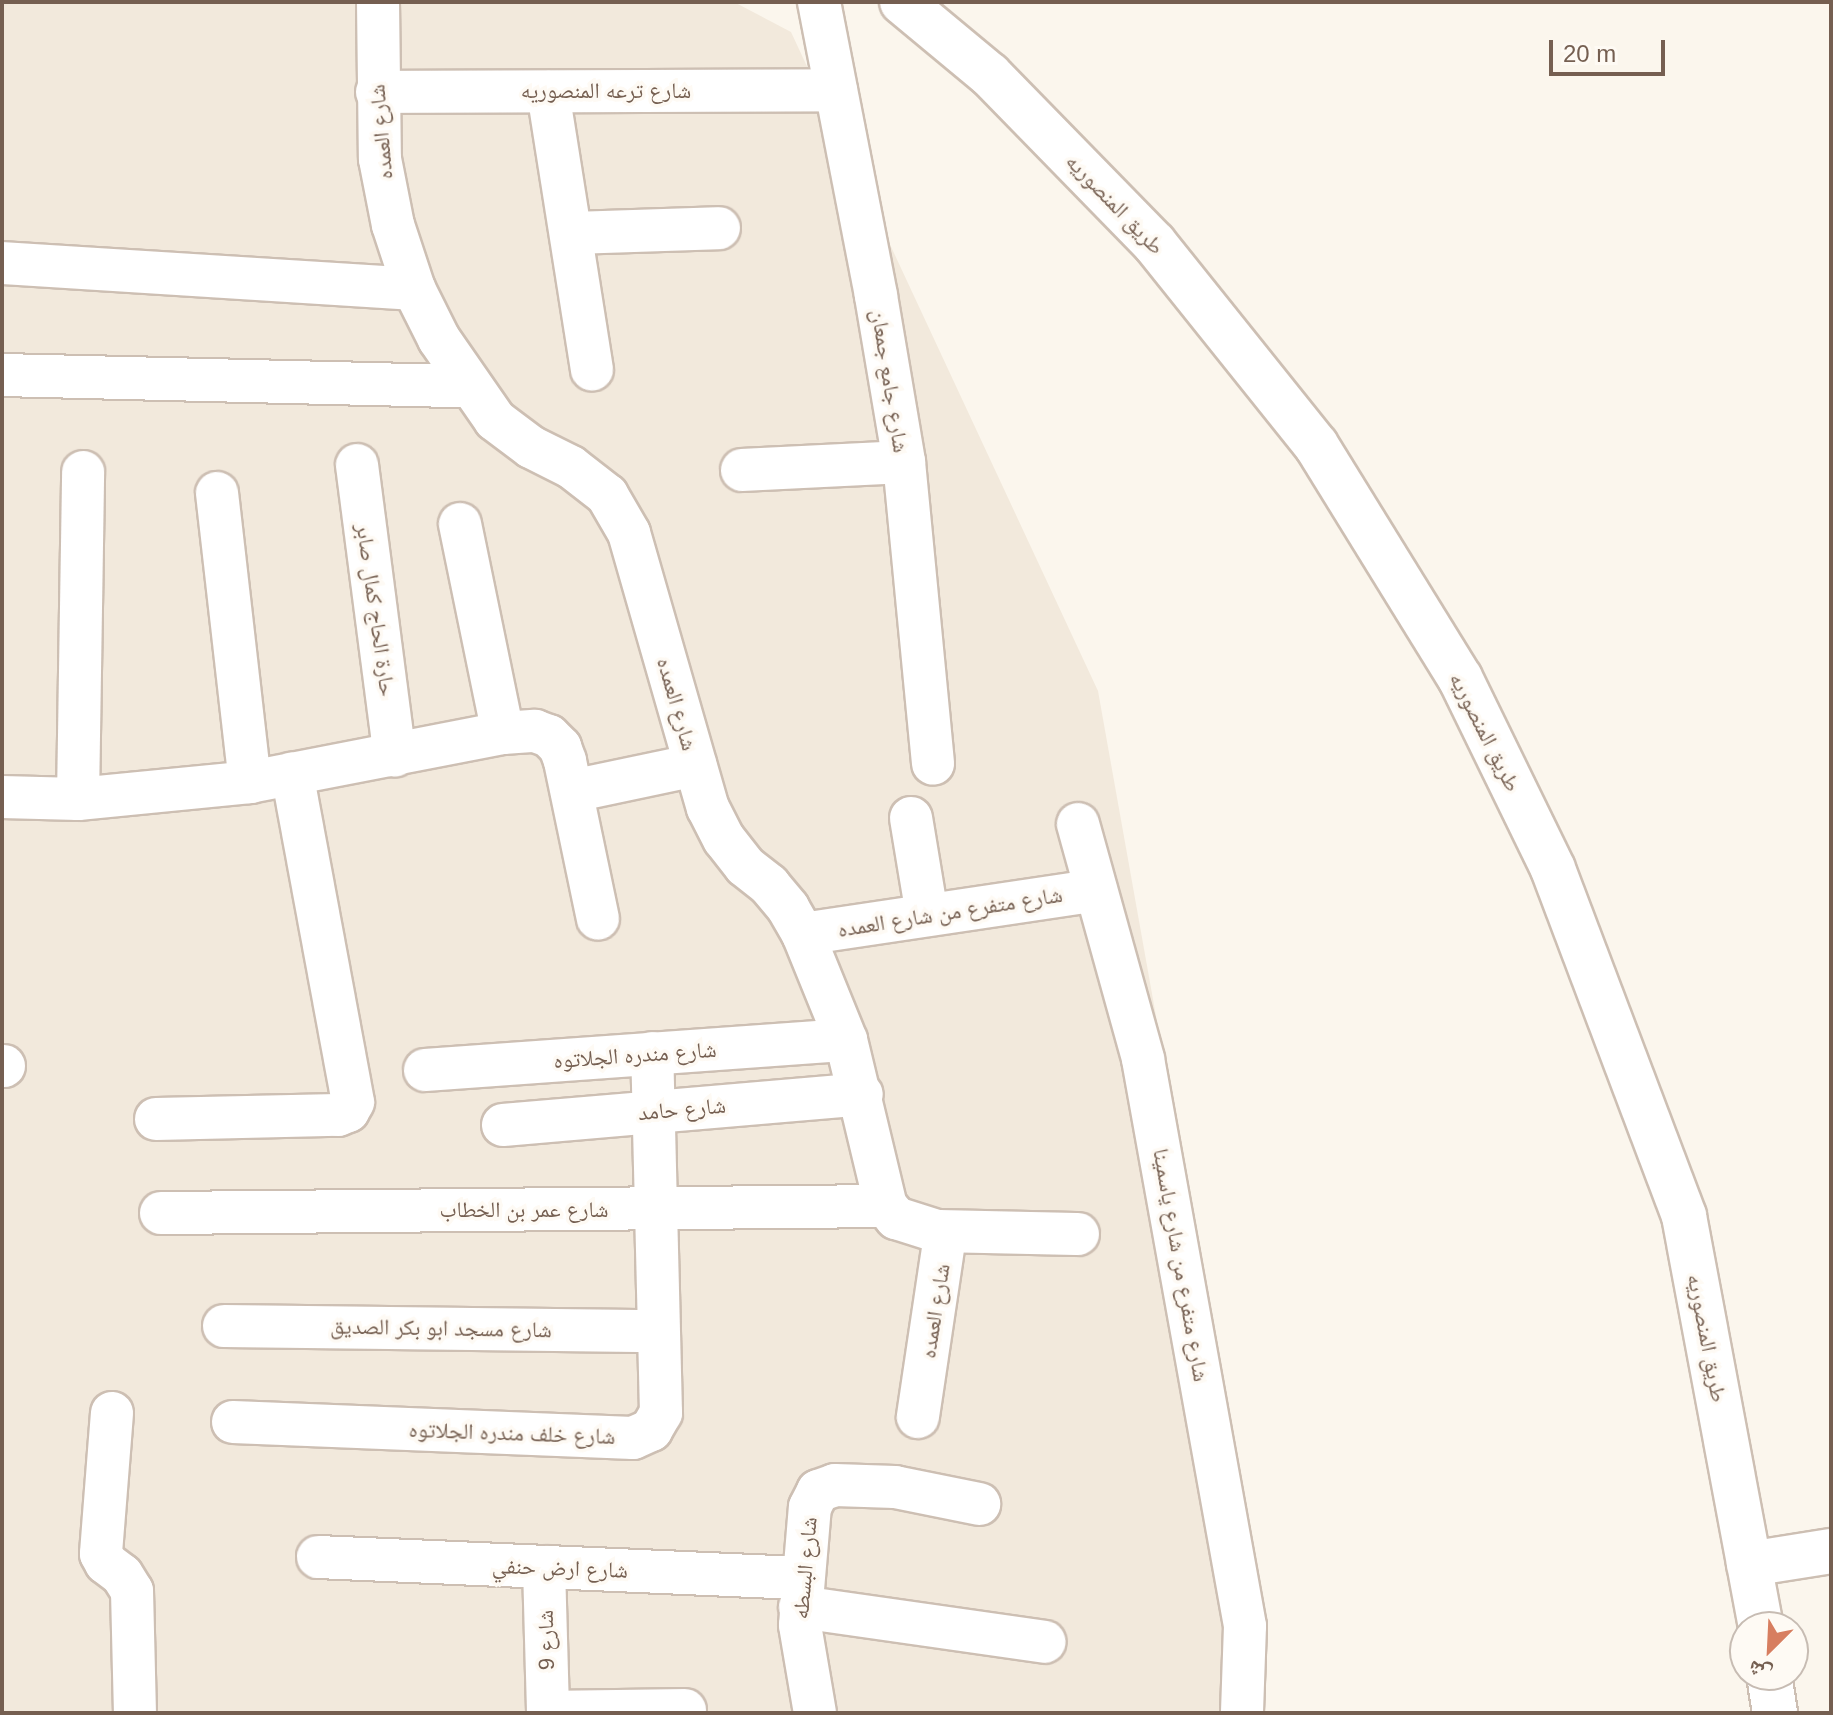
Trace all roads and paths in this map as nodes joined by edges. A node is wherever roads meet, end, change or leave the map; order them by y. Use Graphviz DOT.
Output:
graph roads {
  1 [pos="378,2"];
  2 [pos="819,2"];
  3 [pos="902,2"];
  4 [pos="836,90"];
  5 [pos="377,92"];
  6 [pos="548,92"];
  7 [pos="719,228"];
  8 [pos="571,233"];
  9 [pos="2,263"];
  10 [pos="414,289"];
  11 [pos="592,370"];
  12 [pos="2,375"];
  13 [pos="468,386"];
  14 [pos="904,462"];
  15 [pos="357,465"];
  16 [pos="742,470"];
  17 [pos="83,472"];
  18 [pos="217,493"];
  19 [pos="460,524"];
  20 [pos="503,733"];
  21 [pos="395,756"];
  22 [pos="933,764"];
  23 [pos="695,765"];
  24 [pos="292,774"];
  25 [pos="250,782"];
  26 [pos="572,791"];
  27 [pos="2,797"];
  28 [pos="78,799"];
  29 [pos="911,818"];
  30 [pos="1078,824"];
  31 [pos="1096,890"];
  32 [pos="927,915"];
  33 [pos="598,919"];
  34 [pos="803,934"];
  35 [pos="846,1040"];
  36 [pos="652,1053"];
  37 [pos="425,1070"];
  38 [pos="862,1094"];
  39 [pos="653,1112"];
  40 [pos="156,1119"];
  41 [pos="503,1125"];
  42 [pos="886,1206"];
  43 [pos="655,1208"];
  44 [pos="161,1213"];
  45 [pos="937,1231"];
  46 [pos="1078,1234"];
  47 [pos="224,1326"];
  48 [pos="658,1331"];
  49 [pos="112,1413"];
  50 [pos="918,1417"];
  51 [pos="233,1422"];
  52 [pos="979,1504"];
  53 [pos="1831,1551"];
  54 [pos="318,1557"];
  55 [pos="1749,1564"];
  56 [pos="544,1567"];
  57 [pos="801,1593"];
  58 [pos="1758,1611"];
  59 [pos="1045,1642"];
  60 [pos="1772,1691"];
  61 [pos="685,1710"];
  62 [pos="548,1712"];
  63 [pos="135,1713"];
  64 [pos="815,1713"];
  65 [pos="1242,1713"];
  66 [pos="1775,1713"];
  1 -- 5 [label="street, شارع العمده"];
  2 -- 4 [label="street, شارع جامع جمعان"];
  3 -- 55 [label="main road, طريق المنصوريه"];
  4 -- 6 [label="street, شارع ترعه المنصوريه"];
  4 -- 14 [label="street, شارع جامع جمعان"];
  5 -- 6 [label="street, شارع ترعه المنصوريه"];
  5 -- 10 [label="street, شارع العمده"];
  6 -- 8 [label="street"];
  7 -- 8 [label="street"];
  8 -- 11 [label="street"];
  9 -- 10 [label="street"];
  10 -- 13 [label="street, شارع العمده"];
  12 -- 13 [label="street"];
  13 -- 23 [label="street, شارع العمده"];
  14 -- 16 [label="street"];
  14 -- 22 [label="street, شارع جامع جمعان"];
  15 -- 21 [label="street, حارة الحاج كمال صابر"];
  17 -- 28 [label="street"];
  18 -- 25 [label="street"];
  19 -- 20 [label="street"];
  20 -- 21 [label="street"];
  20 -- 26 [label="street"];
  21 -- 24 [label="street"];
  23 -- 26 [label="street"];
  23 -- 34 [label="street, شارع العمده"];
  24 -- 25 [label="street"];
  24 -- 40 [label="street"];
  25 -- 28 [label="street"];
  26 -- 33 [label="street"];
  27 -- 28 [label="street"];
  29 -- 32 [label="street"];
  30 -- 31 [label="street, شارع متفرع من شارع ياسمينا"];
  31 -- 32 [label="street, شارع متفرع من شارع العمده"];
  31 -- 65 [label="street, شارع متفرع من شارع ياسمينا"];
  32 -- 34 [label="street, شارع متفرع من شارع العمده"];
  34 -- 35 [label="street, شارع العمده"];
  35 -- 36 [label="street, شارع مندره الجلاتوه"];
  35 -- 38 [label="street, شارع العمده"];
  36 -- 37 [label="street, شارع مندره الجلاتوه"];
  36 -- 39 [label="street, شارع خلف مندره الجلاتوه"];
  38 -- 39 [label="street, شارع حامد"];
  38 -- 42 [label="street, شارع العمده"];
  39 -- 41 [label="street, شارع حامد"];
  39 -- 43 [label="street, شارع خلف مندره الجلاتوه"];
  42 -- 43 [label="street, شارع عمر بن الخطاب"];
  42 -- 45 [label="street, شارع العمده"];
  43 -- 44 [label="street, شارع عمر بن الخطاب"];
  43 -- 48 [label="street, شارع خلف مندره الجلاتوه"];
  45 -- 46 [label="street"];
  45 -- 50 [label="street, شارع العمده"];
  47 -- 48 [label="street, شارع مسجد ابو بكر الصديق"];
  48 -- 51 [label="street, شارع خلف مندره الجلاتوه"];
  49 -- 63 [label="street"];
  52 -- 57 [label="street, شارع البسطه"];
  53 -- 55 [label="main road"];
  54 -- 56 [label="street, شارع ارض حنفي"];
  55 -- 58 [label="main road, طريق المنصوريه"];
  56 -- 57 [label="street, شارع ارض حنفي"];
  56 -- 62 [label="street, شارع 9"];
  57 -- 59 [label="street, شارع ارض حنفي"];
  57 -- 64 [label="street, شارع البسطه"];
  60 -- 66 [label="main road"];
  61 -- 62 [label="street"];
}
